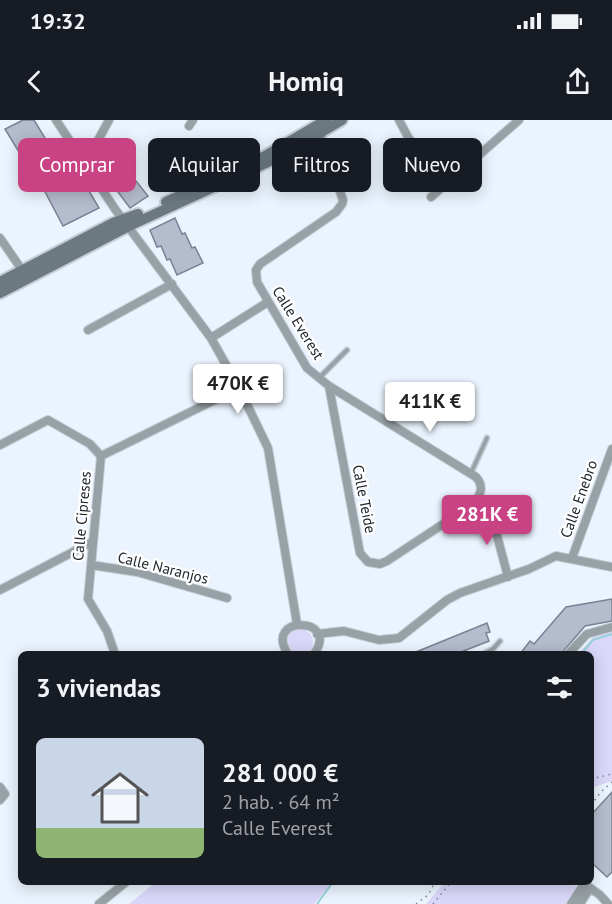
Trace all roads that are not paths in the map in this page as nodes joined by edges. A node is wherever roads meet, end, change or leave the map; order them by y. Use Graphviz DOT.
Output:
graph roads {
  1 [pos="56,120"];
  2 [pos="109,120"];
  3 [pos="326,120"];
  4 [pos="342,120"];
  5 [pos="399,120"];
  6 [pos="519,120"];
  7 [pos="320,134"];
  8 [pos="68,138"];
  9 [pos="99,138"];
  10 [pos="409,138"];
  11 [pos="482,152"];
  12 [pos="105,192"];
  13 [pos="436,192"];
  14 [pos="431,197"];
  15 [pos="127,223"];
  16 [pos="1,243"];
  17 [pos="22,270"];
  18 [pos="0,282"];
  19 [pos="172,284"];
  20 [pos="0,293"];
  21 [pos="268,302"];
  22 [pos="88,330"];
  23 [pos="211,338"];
  24 [pos="347,350"];
  25 [pos="320,378"];
  26 [pos="329,386"];
  27 [pos="239,388"];
  28 [pos="487,438"];
  29 [pos="0,445"];
  30 [pos="612,449"];
  31 [pos="100,456"];
  32 [pos="471,474"];
  33 [pos="475,503"];
  34 [pos="92,542"];
  35 [pos="572,558"];
  36 [pos="91,566"];
  37 [pos="612,567"];
  38 [pos="508,577"];
  39 [pos="0,590"];
  40 [pos="227,598"];
  41 [pos="297,624"];
  42 [pos="612,627"];
  43 [pos="318,634"];
  44 [pos="500,641"];
  45 [pos="114,651"];
  46 [pos="286,651"];
  47 [pos="316,651"];
  48 [pos="489,651"];
  49 [pos="571,651"];
  50 [pos="0,787"];
  51 [pos="0,800"];
  52 [pos="122,885"];
  53 [pos="585,885"];
  54 [pos="99,904"];
  55 [pos="571,904"];
  56 [pos="580,904"];
  57 [pos="608,904"];
  1 -- 8 [label="street"];
  2 -- 9 [label="street"];
  3 -- 15 [label="street"];
  4 -- 7 [label="street"];
  5 -- 10 [label="street"];
  6 -- 11 [label="street"];
  7 -- 15 [label="street"];
  7 -- 21 [label="street, Calle Everest"];
  12 -- 15 [label="street"];
  13 -- 14 [label="street"];
  15 -- 17 [label="street"];
  15 -- 19 [label="street"];
  15 -- 20 [label="street"];
  16 -- 17 [label="street"];
  17 -- 18 [label="street"];
  19 -- 22 [label="street"];
  19 -- 23 [label="street"];
  21 -- 23 [label="street"];
  21 -- 25 [label="street, Calle Everest"];
  23 -- 27 [label="street"];
  24 -- 25 [label="lane"];
  25 -- 26 [label="street, Calle Everest"];
  26 -- 32 [label="street, Calle Everest"];
  26 -- 33 [label="street, Calle Teide"];
  27 -- 31 [label="street, Calle Cipreses"];
  27 -- 41 [label="street"];
  28 -- 32 [label="lane"];
  29 -- 31 [label="street"];
  30 -- 35 [label="street, Calle Enebro"];
  31 -- 34 [label="street, Calle Cipreses"];
  32 -- 33 [label="street"];
  33 -- 38 [label="street"];
  34 -- 36 [label="street, Calle Cipreses"];
  34 -- 39 [label="street"];
  35 -- 37 [label="street"];
  35 -- 38 [label="street"];
  36 -- 40 [label="street, Calle Naranjos"];
  36 -- 45 [label="street, Calle Cipreses"];
  38 -- 43 [label="street"];
  41 -- 43 [label="street"];
  41 -- 46 [label="street"];
  42 -- 49 [label="street"];
  43 -- 47 [label="street"];
  44 -- 48 [label="lane"];
  50 -- 51 [label="street"];
  52 -- 54 [label="street"];
  53 -- 55 [label="street"];
  53 -- 56 [label="street"];
  53 -- 57 [label="street"];
}
